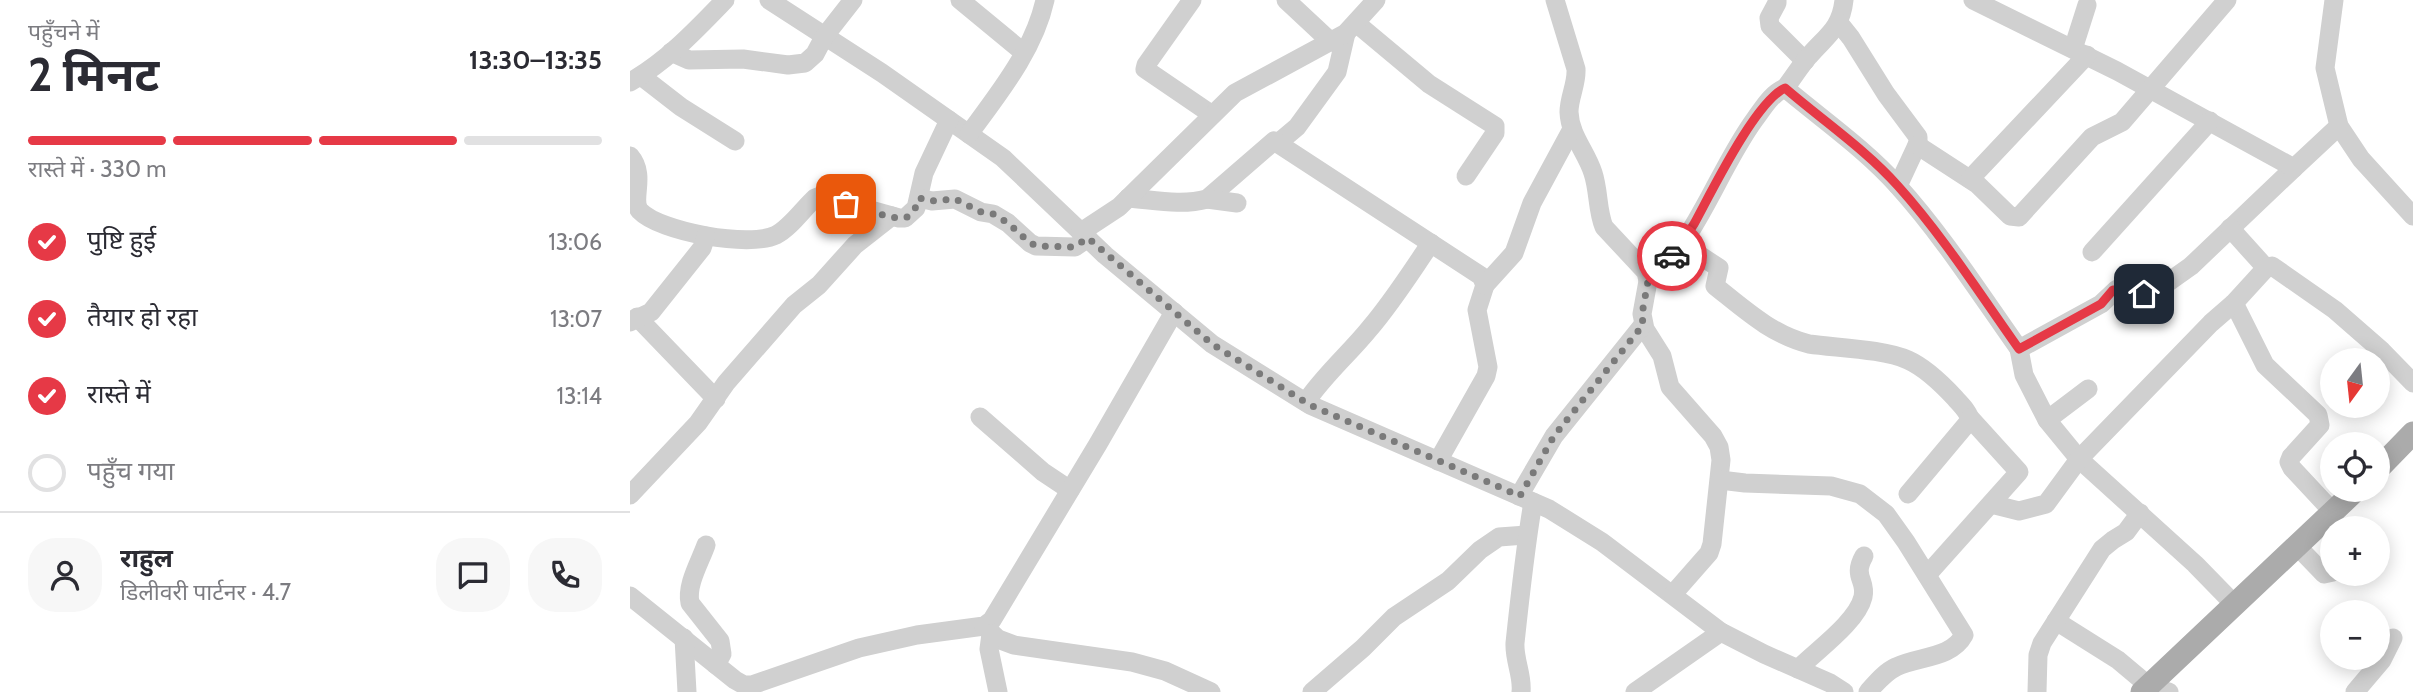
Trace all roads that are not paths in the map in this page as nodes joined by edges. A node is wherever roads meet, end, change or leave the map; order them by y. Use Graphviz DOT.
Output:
graph roads {
  1 [pos="725,0"];
  2 [pos="769,0"];
  3 [pos="853,0"];
  4 [pos="960,0"];
  5 [pos="1045,0"];
  6 [pos="1192,0"];
  7 [pos="1286,0"];
  8 [pos="1376,0"];
  9 [pos="1555,0"];
  10 [pos="1777,0"];
  11 [pos="1844,0"];
  12 [pos="2227,0"];
  13 [pos="2334,0"];
  14 [pos="1984,2"];
  15 [pos="2082,3"];
  16 [pos="1839,23"];
  17 [pos="1344,33"];
  18 [pos="824,37"];
  19 [pos="2072,48"];
  20 [pos="671,52"];
  21 [pos="1023,52"];
  22 [pos="1805,61"];
  23 [pos="636,79"];
  24 [pos="1785,88"];
  25 [pos="2152,90"];
  26 [pos="1211,114"];
  27 [pos="949,120"];
  28 [pos="2210,121"];
  29 [pos="2339,126"];
  30 [pos="1572,129"];
  31 [pos="969,134"];
  32 [pos="734,141"];
  33 [pos="1278,143"];
  34 [pos="1917,145"];
  35 [pos="630,156"];
  36 [pos="2294,168"];
  37 [pos="1466,176"];
  38 [pos="1970,179"];
  39 [pos="1898,186"];
  40 [pos="919,198"];
  41 [pos="1128,198"];
  42 [pos="1207,199"];
  43 [pos="633,202"];
  44 [pos="1237,203"];
  45 [pos="892,216"];
  46 [pos="2413,216"];
  47 [pos="2230,228"];
  48 [pos="1084,235"];
  49 [pos="706,236"];
  50 [pos="1431,243"];
  51 [pos="1681,243"];
  52 [pos="2092,252"];
  53 [pos="2266,268"];
  54 [pos="1648,281"];
  55 [pos="1485,285"];
  56 [pos="2234,303"];
  57 [pos="1174,312"];
  58 [pos="634,320"];
  59 [pos="1643,325"];
  60 [pos="2019,349"];
  61 [pos="2413,383"];
  62 [pos="2088,388"];
  63 [pos="716,398"];
  64 [pos="1306,402"];
  65 [pos="980,417"];
  66 [pos="1970,418"];
  67 [pos="2047,420"];
  68 [pos="2413,433"];
  69 [pos="2390,457"];
  70 [pos="2079,459"];
  71 [pos="1438,461"];
  72 [pos="1720,480"];
  73 [pos="1070,490"];
  74 [pos="1908,494"];
  75 [pos="630,495"];
  76 [pos="1526,499"];
  77 [pos="2343,502"];
  78 [pos="1991,504"];
  79 [pos="2333,512"];
  80 [pos="2140,513"];
  81 [pos="1519,535"];
  82 [pos="706,545"];
  83 [pos="2297,546"];
  84 [pos="1864,555"];
  85 [pos="2320,570"];
  86 [pos="1927,575"];
  87 [pos="1673,594"];
  88 [pos="630,596"];
  89 [pos="2235,605"];
  90 [pos="2056,621"];
  91 [pos="995,632"];
  92 [pos="1721,632"];
  93 [pos="684,638"];
  94 [pos="2393,639"];
  95 [pos="716,665"];
  96 [pos="1798,669"];
  97 [pos="747,688"];
  98 [pos="2153,690"];
  99 [pos="687,692"];
  100 [pos="998,692"];
  101 [pos="1211,692"];
  102 [pos="1312,692"];
  103 [pos="1521,692"];
  104 [pos="1636,692"];
  105 [pos="1844,692"];
  106 [pos="1868,692"];
  107 [pos="2037,692"];
  108 [pos="2355,692"];
  1 -- 20 [label="street"];
  2 -- 18 [label="street"];
  3 -- 18 [label="street"];
  4 -- 21 [label="street"];
  5 -- 21 [label="street"];
  6 -- 26 [label="street"];
  7 -- 17 [label="street"];
  8 -- 17 [label="street"];
  9 -- 30 [label="street"];
  10 -- 22 [label="street"];
  11 -- 16 [label="street"];
  12 -- 25 [label="street"];
  13 -- 29 [label="street"];
  14 -- 19 [label="street"];
  15 -- 19 [label="street"];
  16 -- 22 [label="street"];
  16 -- 34 [label="street"];
  17 -- 26 [label="street"];
  17 -- 33 [label="street"];
  17 -- 37 [label="street"];
  18 -- 20 [label="street"];
  18 -- 27 [label="street"];
  19 -- 25 [label="street"];
  19 -- 38 [label="street"];
  20 -- 23 [label="street"];
  21 -- 31 [label="street"];
  22 -- 24 [label="street"];
  23 -- 32 [label="street"];
  24 -- 39 [label="street"];
  24 -- 51 [label="street"];
  25 -- 28 [label="street"];
  25 -- 38 [label="street"];
  26 -- 41 [label="street"];
  27 -- 31 [label="street"];
  27 -- 40 [label="street"];
  28 -- 36 [label="street"];
  28 -- 52 [label="street"];
  29 -- 36 [label="street"];
  29 -- 46 [label="street"];
  30 -- 54 [label="street"];
  30 -- 55 [label="street"];
  31 -- 48 [label="street"];
  33 -- 42 [label="street"];
  33 -- 50 [label="street"];
  34 -- 38 [label="street"];
  34 -- 39 [label="street"];
  35 -- 43 [label="street"];
  36 -- 47 [label="street"];
  39 -- 60 [label="street"];
  40 -- 45 [label="street"];
  40 -- 48 [label="street"];
  41 -- 42 [label="street"];
  41 -- 48 [label="street"];
  42 -- 44 [label="street"];
  43 -- 49 [label="street"];
  45 -- 49 [label="street"];
  45 -- 63 [label="street"];
  47 -- 53 [label="street"];
  47 -- 60 [label="street"];
  48 -- 57 [label="street"];
  49 -- 58 [label="street"];
  50 -- 55 [label="street"];
  50 -- 64 [label="street"];
  51 -- 54 [label="street"];
  51 -- 66 [label="street"];
  53 -- 56 [label="street"];
  53 -- 61 [label="street"];
  54 -- 59 [label="street"];
  55 -- 71 [label="street"];
  56 -- 70 [label="street"];
  56 -- 79 [label="street"];
  57 -- 64 [label="street"];
  57 -- 73 [label="street"];
  58 -- 63 [label="street"];
  59 -- 72 [label="street"];
  59 -- 76 [label="street"];
  60 -- 67 [label="street"];
  62 -- 67 [label="street"];
  63 -- 75 [label="street"];
  64 -- 71 [label="street"];
  65 -- 73 [label="street"];
  66 -- 74 [label="street"];
  66 -- 78 [label="street"];
  67 -- 70 [label="street"];
  68 -- 69 [label="main road"];
  70 -- 78 [label="street"];
  70 -- 80 [label="street"];
  71 -- 76 [label="street"];
  72 -- 86 [label="street"];
  72 -- 87 [label="street"];
  73 -- 91 [label="street"];
  76 -- 81 [label="street"];
  76 -- 87 [label="street"];
  77 -- 79 [label="main road"];
  78 -- 86 [label="street"];
  79 -- 83 [label="main road"];
  80 -- 89 [label="street"];
  80 -- 90 [label="street"];
  81 -- 102 [label="street"];
  81 -- 103 [label="street"];
  82 -- 95 [label="street"];
  83 -- 85 [label="street"];
  83 -- 89 [label="main road"];
  84 -- 96 [label="street"];
  86 -- 106 [label="street"];
  87 -- 92 [label="street"];
  88 -- 93 [label="street"];
  89 -- 98 [label="main road"];
  90 -- 98 [label="street"];
  90 -- 107 [label="street"];
  91 -- 97 [label="street"];
  91 -- 100 [label="street"];
  91 -- 101 [label="street"];
  92 -- 96 [label="street"];
  92 -- 104 [label="street"];
  93 -- 95 [label="street"];
  93 -- 99 [label="street"];
  94 -- 108 [label="street"];
  95 -- 97 [label="street"];
  96 -- 105 [label="street"];
}
